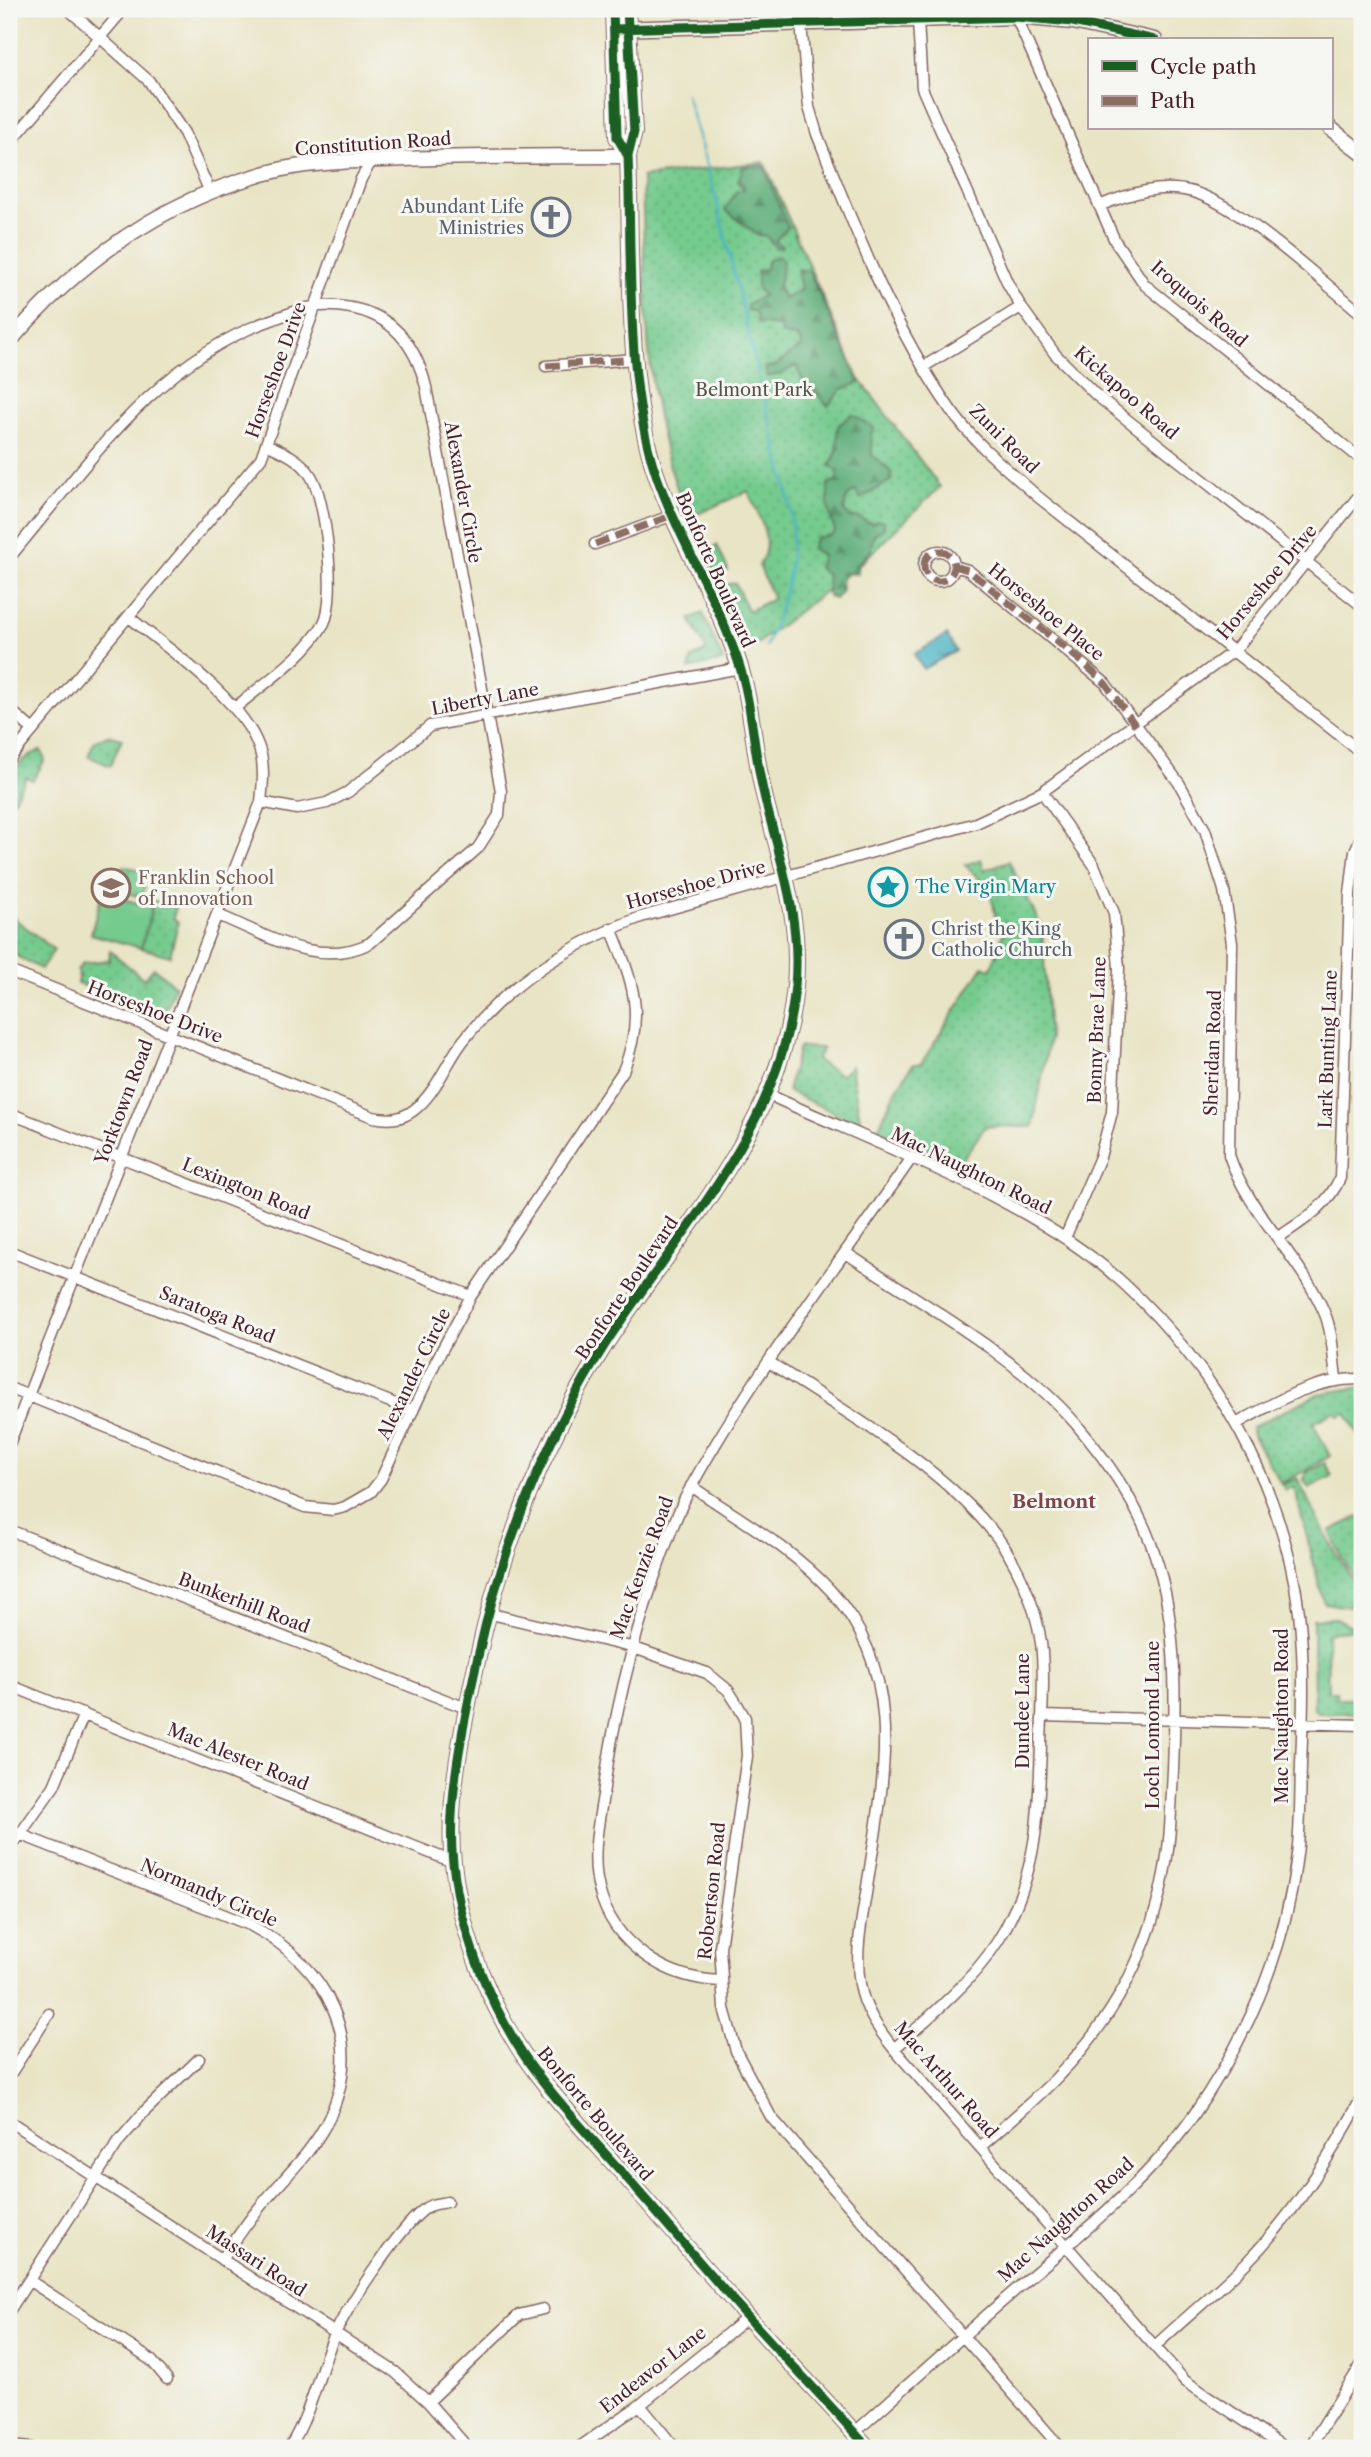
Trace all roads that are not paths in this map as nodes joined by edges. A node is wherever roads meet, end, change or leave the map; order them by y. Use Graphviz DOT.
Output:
graph roads {
  1 [pos="68,9"];
  2 [pos="124,9"];
  3 [pos="612,9"];
  4 [pos="627,9"];
  5 [pos="1016,17"];
  6 [pos="919,21"];
  7 [pos="801,24"];
  8 [pos="621,29"];
  9 [pos="100,36"];
  10 [pos="1146,38"];
  11 [pos="1332,130"];
  12 [pos="9,144"];
  13 [pos="1362,153"];
  14 [pos="628,156"];
  15 [pos="372,160"];
  16 [pos="210,192"];
  17 [pos="1099,206"];
  18 [pos="319,304"];
  19 [pos="1021,307"];
  20 [pos="1362,314"];
  21 [pos="9,342"];
  22 [pos="635,359"];
  23 [pos="546,366"];
  24 [pos="923,367"];
  25 [pos="268,444"];
  26 [pos="1362,460"];
  27 [pos="1362,492"];
  28 [pos="673,515"];
  29 [pos="595,544"];
  30 [pos="9,558"];
  31 [pos="1307,562"];
  32 [pos="954,566"];
  33 [pos="1362,606"];
  34 [pos="129,617"];
  35 [pos="1235,650"];
  36 [pos="740,668"];
  37 [pos="235,708"];
  38 [pos="9,709"];
  39 [pos="486,716"];
  40 [pos="1136,726"];
  41 [pos="33,730"];
  42 [pos="1362,752"];
  43 [pos="9,759"];
  44 [pos="1042,792"];
  45 [pos="261,802"];
  46 [pos="1362,835"];
  47 [pos="788,878"];
  48 [pos="218,915"];
  49 [pos="611,928"];
  50 [pos="9,971"];
  51 [pos="168,1036"];
  52 [pos="769,1095"];
  53 [pos="9,1113"];
  54 [pos="121,1158"];
  55 [pos="911,1159"];
  56 [pos="1279,1237"];
  57 [pos="1065,1238"];
  58 [pos="9,1251"];
  59 [pos="846,1253"];
  60 [pos="75,1278"];
  61 [pos="471,1296"];
  62 [pos="769,1362"];
  63 [pos="1336,1378"];
  64 [pos="1362,1379"];
  65 [pos="9,1388"];
  66 [pos="28,1396"];
  67 [pos="413,1411"];
  68 [pos="1236,1424"];
  69 [pos="9,1444"];
  70 [pos="691,1486"];
  71 [pos="9,1530"];
  72 [pos="487,1613"];
  73 [pos="631,1647"];
  74 [pos="9,1685"];
  75 [pos="466,1708"];
  76 [pos="84,1714"];
  77 [pos="1042,1716"];
  78 [pos="1175,1719"];
  79 [pos="1303,1724"];
  80 [pos="1362,1724"];
  81 [pos="9,1830"];
  82 [pos="20,1835"];
  83 [pos="9,1850"];
  84 [pos="453,1862"];
  85 [pos="721,1981"];
  86 [pos="49,2014"];
  87 [pos="894,2049"];
  88 [pos="199,2059"];
  89 [pos="9,2076"];
  90 [pos="1362,2097"];
  91 [pos="9,2121"];
  92 [pos="980,2147"];
  93 [pos="96,2178"];
  94 [pos="447,2202"];
  95 [pos="1067,2246"];
  96 [pos="222,2260"];
  97 [pos="30,2281"];
  98 [pos="543,2309"];
  99 [pos="9,2311"];
  100 [pos="748,2317"];
  101 [pos="335,2333"];
  102 [pos="963,2336"];
  103 [pos="1155,2346"];
  104 [pos="1362,2364"];
  105 [pos="167,2379"];
  106 [pos="428,2402"];
  107 [pos="640,2405"];
  108 [pos="854,2432"];
  109 [pos="9,2446"];
  110 [pos="31,2448"];
  111 [pos="289,2448"];
  112 [pos="468,2448"];
  113 [pos="578,2448"];
  114 [pos="675,2448"];
  115 [pos="867,2448"];
  116 [pos="1061,2448"];
  117 [pos="1285,2448"];
  118 [pos="1309,2448"];
  1 -- 9 [label="street"];
  2 -- 9 [label="street"];
  3 -- 8 [label="main road, Bonforte Boulevard"];
  4 -- 8 [label="main road, Bonforte Boulevard"];
  5 -- 6 [label="street"];
  5 -- 10 [label="street"];
  5 -- 17 [label="street, Iroquois Road"];
  6 -- 7 [label="street"];
  6 -- 19 [label="street, Kickapoo Road"];
  7 -- 8 [label="street"];
  7 -- 24 [label="street, Zuni Road"];
  8 -- 14 [label="main road, Bonforte Boulevard"];
  9 -- 12 [label="street"];
  9 -- 16 [label="street"];
  11 -- 13 [label="street"];
  14 -- 15 [label="street, Constitution Road"];
  14 -- 22 [label="main road, Bonforte Boulevard"];
  15 -- 16 [label="street, Constitution Road"];
  15 -- 18 [label="street, Horseshoe Drive"];
  16 -- 21 [label="street, Constitution Road"];
  17 -- 20 [label="street"];
  17 -- 26 [label="street, Iroquois Road"];
  18 -- 25 [label="street, Horseshoe Drive"];
  18 -- 30 [label="street, Alexander Circle"];
  18 -- 39 [label="street, Alexander Circle"];
  19 -- 24 [label="street"];
  19 -- 31 [label="street, Kickapoo Road"];
  22 -- 23 [label="street"];
  22 -- 28 [label="main road, Bonforte Boulevard"];
  24 -- 35 [label="street, Zuni Road"];
  25 -- 34 [label="street, Horseshoe Drive"];
  25 -- 37 [label="street"];
  27 -- 31 [label="street, Horseshoe Drive"];
  28 -- 29 [label="street"];
  28 -- 36 [label="main road, Bonforte Boulevard"];
  31 -- 33 [label="street, Kickapoo Road"];
  31 -- 35 [label="street, Horseshoe Drive"];
  32 -- 40 [label="street, Horseshoe Place"];
  34 -- 37 [label="street, Yorktown Road"];
  34 -- 41 [label="street, Horseshoe Drive"];
  35 -- 40 [label="street, Horseshoe Drive"];
  35 -- 42 [label="street, Zuni Road"];
  36 -- 39 [label="street, Liberty Lane"];
  36 -- 47 [label="main road, Bonforte Boulevard"];
  37 -- 45 [label="street, Yorktown Road"];
  38 -- 41 [label="street"];
  39 -- 45 [label="street, Liberty Lane"];
  39 -- 48 [label="street, Alexander Circle"];
  40 -- 44 [label="street, Horseshoe Drive"];
  40 -- 56 [label="street, Sheridan Road"];
  41 -- 43 [label="street, Horseshoe Drive"];
  44 -- 47 [label="street, Horseshoe Drive"];
  44 -- 57 [label="street, Bonny Brae Lane"];
  45 -- 48 [label="street, Yorktown Road"];
  46 -- 56 [label="street, Lark Bunting Lane"];
  47 -- 49 [label="street, Horseshoe Drive"];
  47 -- 52 [label="main road, Bonforte Boulevard"];
  48 -- 51 [label="street, Yorktown Road"];
  49 -- 51 [label="street, Horseshoe Drive"];
  49 -- 61 [label="street, Alexander Circle"];
  50 -- 51 [label="street, Horseshoe Drive"];
  51 -- 54 [label="street, Yorktown Road"];
  52 -- 55 [label="street, Mac Naughton Road"];
  52 -- 72 [label="main road, Bonforte Boulevard"];
  53 -- 54 [label="street, Lexington Road"];
  54 -- 60 [label="street, Yorktown Road"];
  54 -- 61 [label="street, Lexington Road"];
  55 -- 57 [label="street, Mac Naughton Road"];
  55 -- 59 [label="street, Mac Kenzie Road"];
  56 -- 63 [label="street, Sheridan Road"];
  57 -- 68 [label="street, Mac Naughton Road"];
  58 -- 60 [label="street, Saratoga Road"];
  59 -- 62 [label="street, Mac Kenzie Road"];
  59 -- 78 [label="street, Loch Lomond Lane"];
  60 -- 66 [label="street, Yorktown Road"];
  60 -- 67 [label="street, Saratoga Road"];
  61 -- 67 [label="street, Alexander Circle"];
  62 -- 70 [label="street, Mac Kenzie Road"];
  62 -- 77 [label="street, Dundee Lane"];
  63 -- 64 [label="street"];
  63 -- 68 [label="street"];
  65 -- 66 [label="street, Alexander Circle"];
  66 -- 67 [label="street, Alexander Circle"];
  66 -- 69 [label="street, Yorktown Road"];
  68 -- 79 [label="street, Mac Naughton Road"];
  70 -- 73 [label="street, Mac Kenzie Road"];
  70 -- 87 [label="street, Mac Arthur Road"];
  71 -- 75 [label="street, Bunkerhill Road"];
  72 -- 73 [label="street, Robertson Road"];
  72 -- 75 [label="main road, Bonforte Boulevard"];
  73 -- 85 [label="street, Robertson Road"];
  73 -- 85 [label="street, Mac Kenzie Road"];
  74 -- 76 [label="street, Mac Alester Road"];
  75 -- 84 [label="main road, Bonforte Boulevard"];
  76 -- 82 [label="street"];
  76 -- 84 [label="street, Mac Alester Road"];
  77 -- 78 [label="street"];
  77 -- 87 [label="street, Dundee Lane"];
  78 -- 79 [label="street"];
  78 -- 92 [label="street, Loch Lomond Lane"];
  79 -- 80 [label="street"];
  79 -- 95 [label="street, Mac Naughton Road"];
  81 -- 82 [label="street, Normandy Circle"];
  82 -- 83 [label="street"];
  82 -- 96 [label="street, Normandy Circle"];
  84 -- 100 [label="main road, Bonforte Boulevard"];
  85 -- 102 [label="street, Robertson Road"];
  86 -- 89 [label="street"];
  87 -- 92 [label="street, Mac Arthur Road"];
  88 -- 93 [label="street"];
  90 -- 103 [label="street"];
  91 -- 93 [label="street, Massari Road"];
  92 -- 95 [label="street, Mac Arthur Road"];
  93 -- 96 [label="street, Massari Road"];
  93 -- 97 [label="street"];
  94 -- 101 [label="street"];
  95 -- 102 [label="street, Mac Naughton Road"];
  95 -- 103 [label="street, Mac Arthur Road"];
  96 -- 101 [label="street, Massari Road"];
  97 -- 99 [label="street"];
  97 -- 105 [label="street"];
  98 -- 106 [label="street"];
  100 -- 107 [label="street, Endeavor Lane"];
  100 -- 108 [label="main road, Bonforte Boulevard"];
  101 -- 106 [label="street, Massari Road"];
  101 -- 111 [label="street"];
  102 -- 108 [label="street, Mac Naughton Road"];
  102 -- 116 [label="street, Robertson Road"];
  103 -- 117 [label="street, Mac Arthur Road"];
  104 -- 118 [label="street"];
  106 -- 112 [label="street, Massari Road"];
  107 -- 113 [label="street, Endeavor Lane"];
  107 -- 114 [label="street"];
  108 -- 115 [label="main road, Bonforte Boulevard"];
  109 -- 110 [label="street"];
}
